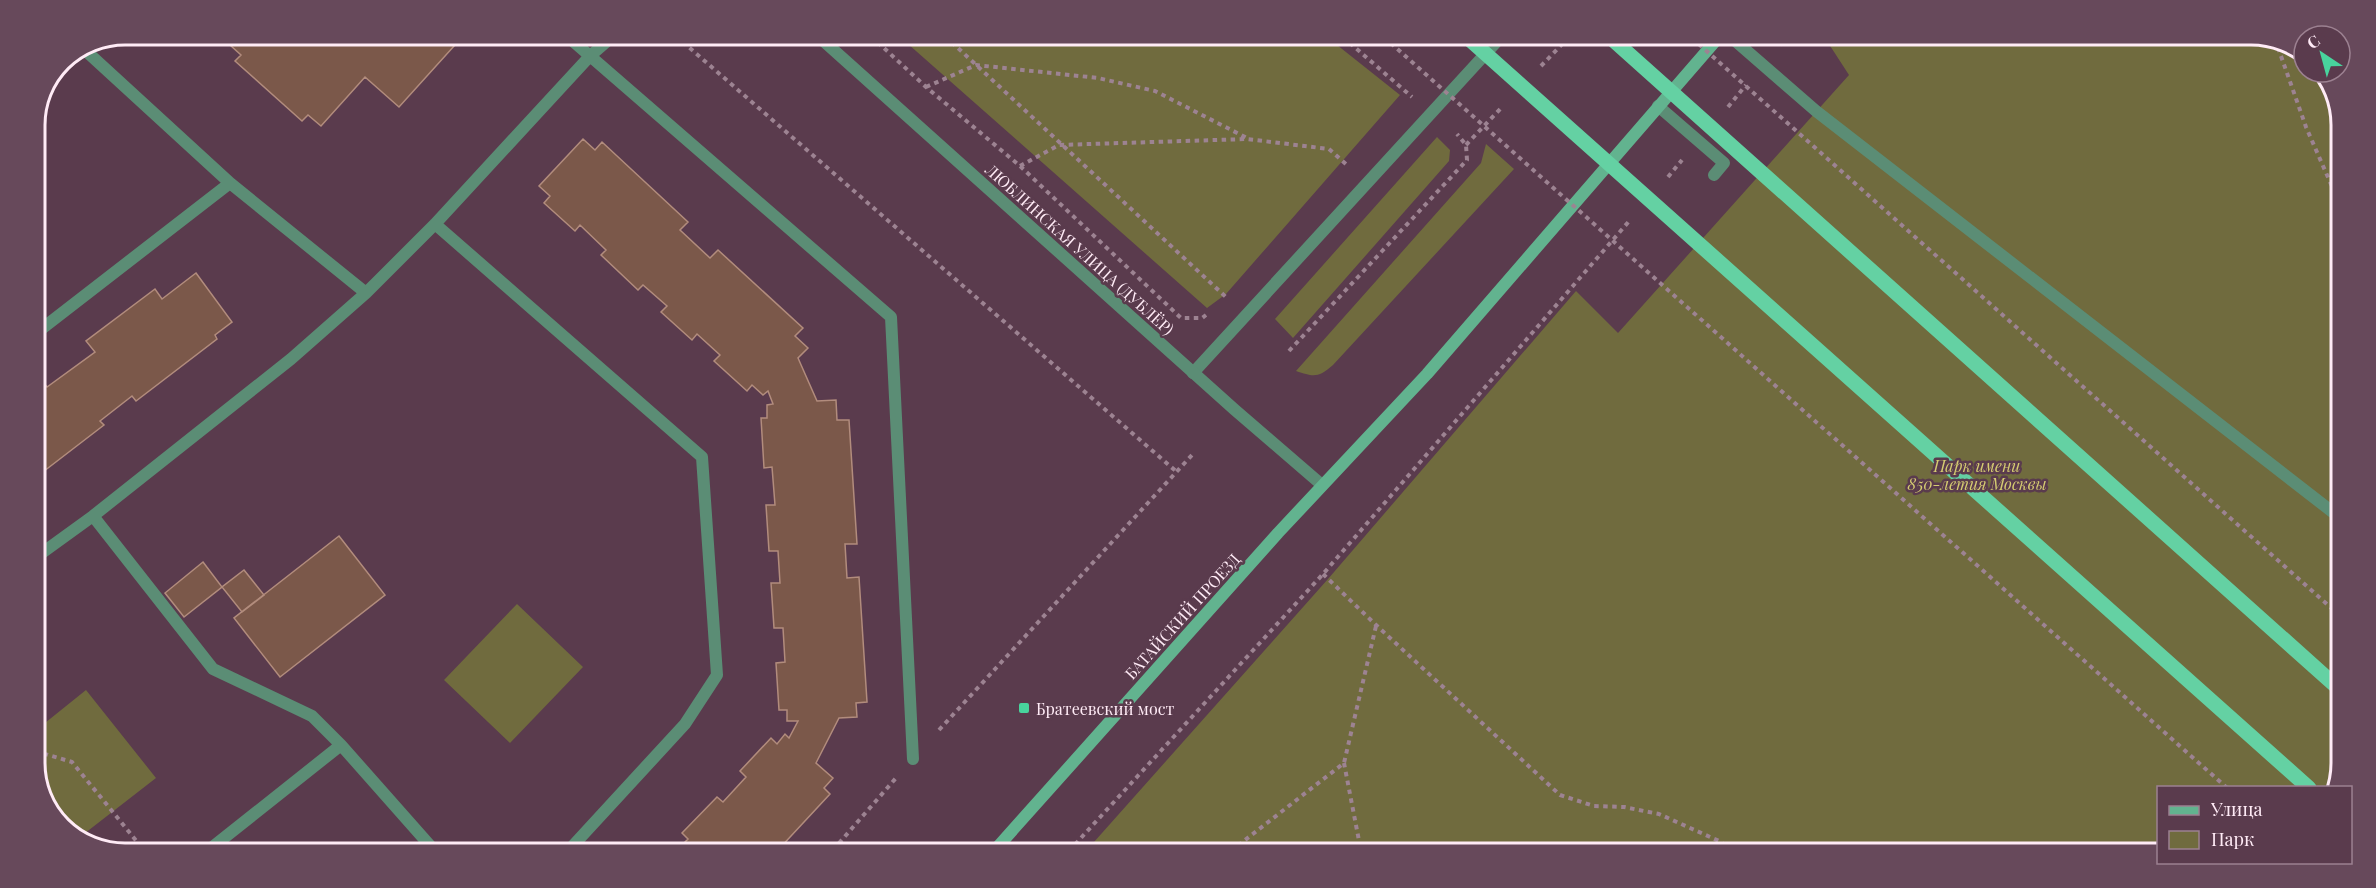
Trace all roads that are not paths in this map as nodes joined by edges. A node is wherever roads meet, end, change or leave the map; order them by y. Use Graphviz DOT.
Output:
graph roads {
  1 [pos="577,45"];
  2 [pos="603,45"];
  3 [pos="828,45"];
  4 [pos="1476,45"];
  5 [pos="1494,45"];
  6 [pos="1619,45"];
  7 [pos="1712,45"];
  8 [pos="1740,45"];
  9 [pos="89,54"];
  10 [pos="590,56"];
  11 [pos="1658,106"];
  12 [pos="1714,175"];
  13 [pos="230,183"];
  14 [pos="435,224"];
  15 [pos="366,293"];
  16 [pos="45,326"];
  17 [pos="1193,373"];
  18 [pos="1323,485"];
  19 [pos="2331,512"];
  20 [pos="93,516"];
  21 [pos="45,551"];
  22 [pos="2331,682"];
  23 [pos="341,744"];
  24 [pos="913,759"];
  25 [pos="2307,786"];
  26 [pos="217,843"];
  27 [pos="428,843"];
  28 [pos="575,843"];
  29 [pos="1001,843"];
  1 -- 10 [label="street"];
  2 -- 10 [label="street"];
  3 -- 17 [label="street, ЛЮБЛИНСКАЯ УЛИЦА (ДУБЛЁР)"];
  4 -- 25 [label="main road, bridge"];
  5 -- 17 [label="street"];
  6 -- 22 [label="main road, bridge"];
  7 -- 11 [label="main road, БАТАЙСКИЙ ПРОЕЗД"];
  8 -- 19 [label="street"];
  9 -- 13 [label="street"];
  10 -- 14 [label="street"];
  10 -- 24 [label="street"];
  11 -- 12 [label="street"];
  11 -- 18 [label="main road, БАТАЙСКИЙ ПРОЕЗД"];
  13 -- 15 [label="street"];
  13 -- 16 [label="street"];
  14 -- 15 [label="street"];
  14 -- 28 [label="street"];
  15 -- 20 [label="street"];
  17 -- 18 [label="street, ЛЮБЛИНСКАЯ УЛИЦА (ДУБЛЁР)"];
  18 -- 29 [label="main road, БАТАЙСКИЙ ПРОЕЗД"];
  20 -- 21 [label="street"];
  20 -- 23 [label="street"];
  23 -- 26 [label="street"];
  23 -- 27 [label="street"];
}
